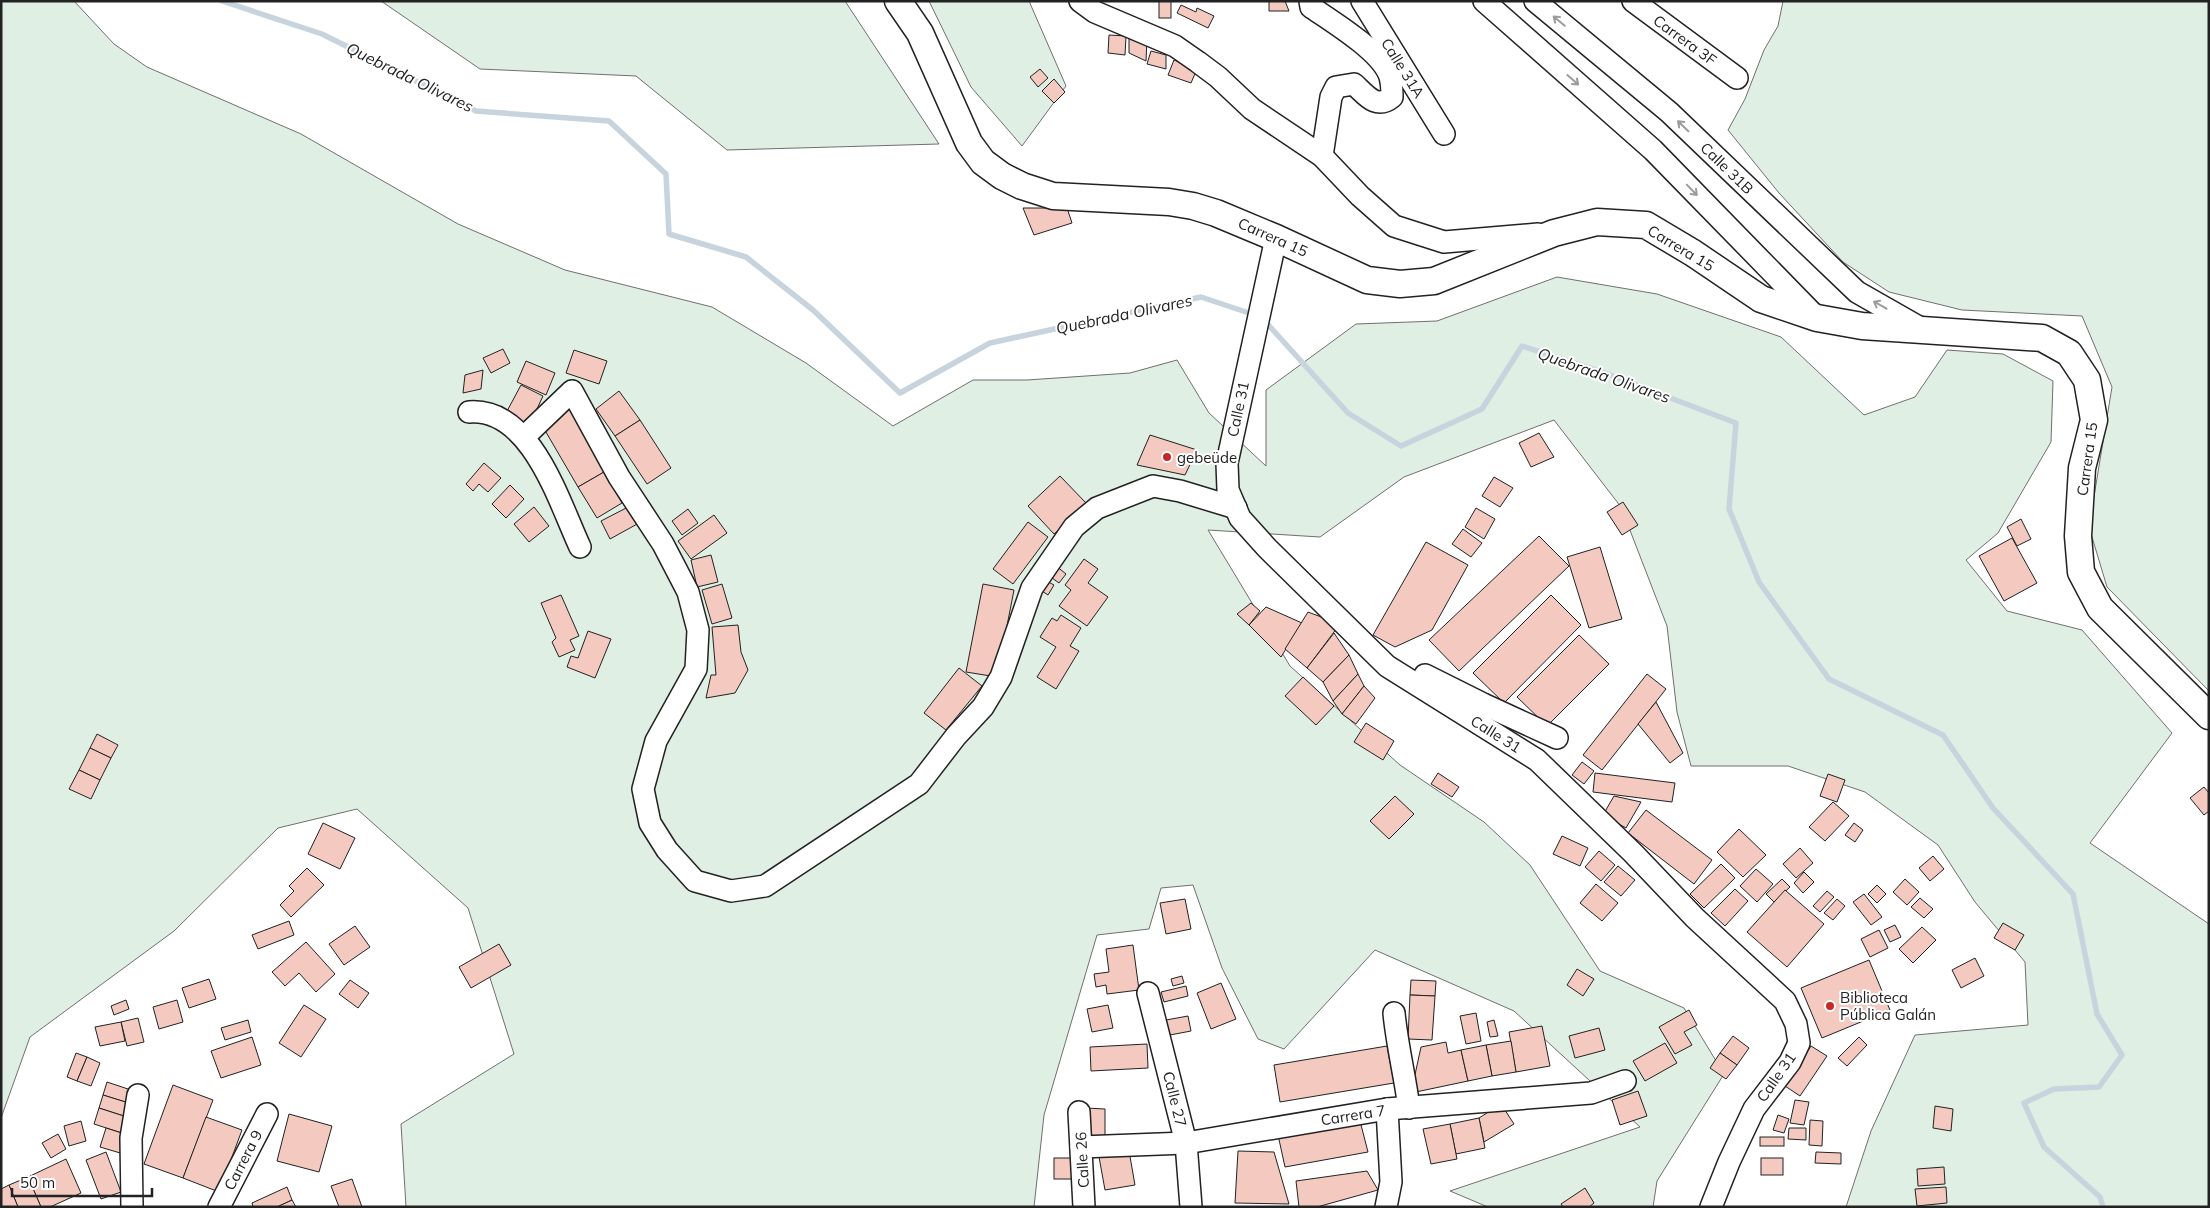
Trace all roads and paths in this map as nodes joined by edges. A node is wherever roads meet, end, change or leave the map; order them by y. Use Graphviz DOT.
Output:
graph roads {
  1 [pos="898,1"];
  2 [pos="1080,1"];
  3 [pos="1310,1"];
  4 [pos="1362,1"];
  5 [pos="1484,1"];
  6 [pos="1535,1"];
  7 [pos="1633,1"];
  8 [pos="1737,78"];
  9 [pos="1444,134"];
  10 [pos="1322,156"];
  11 [pos="1554,233"];
  12 [pos="1273,247"];
  13 [pos="1817,318"];
  14 [pos="1923,329"];
  15 [pos="469,412"];
  16 [pos="524,437"];
  17 [pos="1236,508"];
  18 [pos="580,547"];
  19 [pos="1387,666"];
  20 [pos="2209,716"];
  21 [pos="1557,738"];
  22 [pos="1148,993"];
  23 [pos="1394,1013"];
  24 [pos="1625,1081"];
  25 [pos="138,1095"];
  26 [pos="1409,1108"];
  27 [pos="1387,1109"];
  28 [pos="1079,1112"];
  29 [pos="267,1114"];
  30 [pos="1186,1143"];
  31 [pos="1081,1147"];
  32 [pos="132,1207"];
  33 [pos="219,1207"];
  34 [pos="1084,1207"];
  35 [pos="1191,1207"];
  36 [pos="1386,1207"];
  37 [pos="1711,1207"];
  1 -- 12 [label="main road, Carrera 15"];
  2 -- 10 [label="street"];
  3 -- 10 [label="street"];
  4 -- 9 [label="street, Calle 31A"];
  5 -- 13 [label="street, one-way"];
  14 -- 6 [label="street, Calle 31B, one-way"];
  7 -- 8 [label="street, Carrera 3F"];
  10 -- 11 [label="street"];
  11 -- 12 [label="main road, Carrera 15"];
  11 -- 13 [label="main road, Carrera 15"];
  12 -- 17 [label="street, Calle 31"];
  13 -- 14 [label="main road, Carrera 15"];
  14 -- 20 [label="main road, Carrera 15"];
  15 -- 16 [label="street"];
  16 -- 17 [label="street"];
  16 -- 18 [label="street"];
  17 -- 19 [label="street, Calle 31"];
  19 -- 21 [label="street"];
  19 -- 37 [label="street, Calle 31"];
  22 -- 30 [label="street, Calle 27"];
  23 -- 26 [label="street"];
  24 -- 26 [label="street, Carrera 7"];
  25 -- 32 [label="street"];
  26 -- 27 [label="street, Carrera 7"];
  27 -- 30 [label="street, Carrera 7"];
  27 -- 36 [label="street"];
  28 -- 31 [label="street, Calle 26"];
  29 -- 33 [label="street, Carrera 9"];
  30 -- 31 [label="street, Carrera 7"];
  30 -- 35 [label="street, Calle 27"];
  31 -- 34 [label="street, Calle 26"];
}
